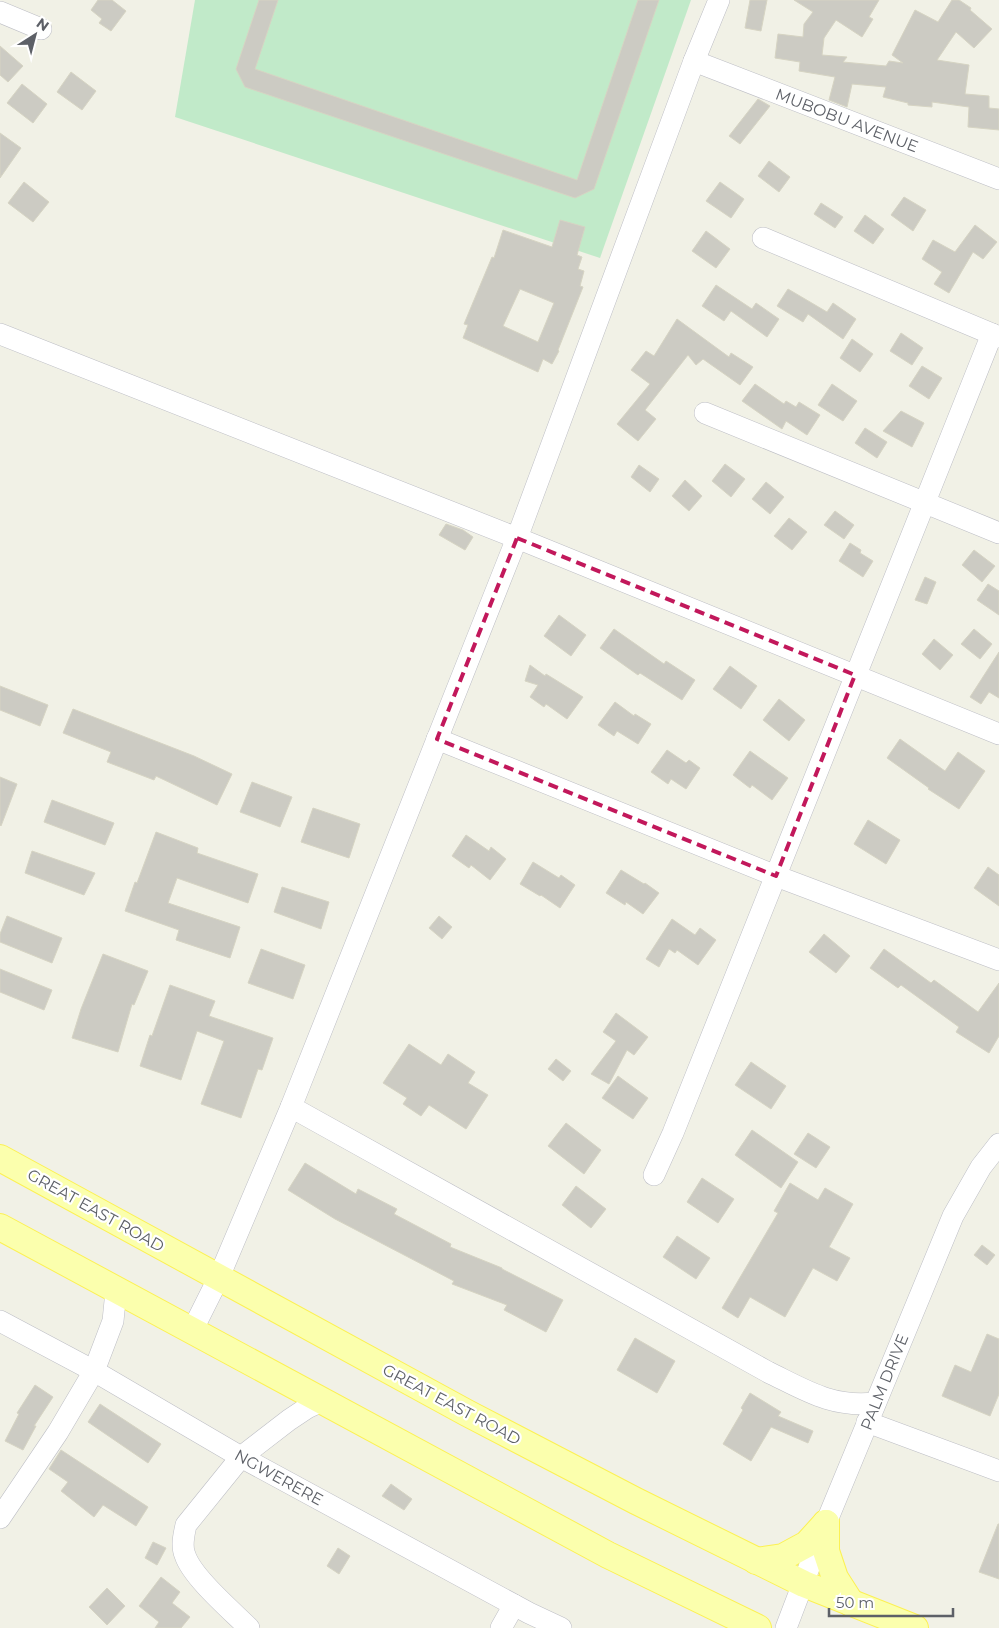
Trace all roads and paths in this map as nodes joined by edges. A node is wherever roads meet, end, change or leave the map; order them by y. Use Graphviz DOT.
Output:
graph roads {
  1 [pos="718,0"];
  2 [pos="0,12"];
  3 [pos="41,29"];
  4 [pos="694,61"];
  5 [pos="999,179"];
  6 [pos="763,238"];
  7 [pos="0,334"];
  8 [pos="995,335"];
  9 [pos="705,413"];
  10 [pos="924,503"];
  11 [pos="999,533"];
  12 [pos="517,538"];
  13 [pos="855,675"];
  14 [pos="999,734"];
  15 [pos="438,739"];
  16 [pos="776,876"];
  17 [pos="999,960"];
  18 [pos="292,1107"];
  19 [pos="999,1144"];
  20 [pos="0,1158"];
  21 [pos="654,1175"];
  22 [pos="0,1227"];
  23 [pos="219,1277"];
  24 [pos="116,1291"];
  25 [pos="0,1321"];
  26 [pos="192,1331"];
  27 [pos="94,1371"];
  28 [pos="322,1401"];
  29 [pos="871,1412"];
  30 [pos="241,1457"];
  31 [pos="999,1472"];
  32 [pos="0,1518"];
  33 [pos="826,1523"];
  34 [pos="756,1561"];
  35 [pos="804,1584"];
  36 [pos="851,1603"];
  37 [pos="514,1605"];
  38 [pos="249,1628"];
  39 [pos="501,1628"];
  40 [pos="561,1628"];
  41 [pos="758,1628"];
  42 [pos="786,1628"];
  43 [pos="915,1628"];
  1 -- 4 [label="street"];
  2 -- 3 [label="street"];
  4 -- 5 [label="street, MUBOBU AVENUE"];
  4 -- 12 [label="street"];
  6 -- 8 [label="street"];
  7 -- 12 [label="street"];
  8 -- 10 [label="street"];
  9 -- 10 [label="street"];
  10 -- 11 [label="street"];
  10 -- 13 [label="street"];
  12 -- 13 [label="street"];
  12 -- 15 [label="street"];
  13 -- 14 [label="street"];
  13 -- 16 [label="street"];
  15 -- 16 [label="street"];
  15 -- 18 [label="street"];
  16 -- 17 [label="street"];
  16 -- 21 [label="street"];
  18 -- 23 [label="street"];
  18 -- 29 [label="street"];
  19 -- 29 [label="street, PALM DRIVE"];
  20 -- 23 [label="main road, GREAT EAST ROAD"];
  22 -- 24 [label="main road"];
  23 -- 26 [label="street"];
  23 -- 34 [label="main road, GREAT EAST ROAD"];
  24 -- 26 [label="main road"];
  24 -- 27 [label="street"];
  25 -- 27 [label="street, NGWERERE"];
  26 -- 28 [label="main road"];
  27 -- 30 [label="street, NGWERERE"];
  27 -- 32 [label="street"];
  28 -- 30 [label="street"];
  28 -- 41 [label="main road"];
  29 -- 31 [label="street"];
  29 -- 33 [label="street, PALM DRIVE"];
  30 -- 37 [label="street, NGWERERE"];
  30 -- 38 [label="street"];
  33 -- 34 [label="main road"];
  33 -- 35 [label="street, PALM DRIVE"];
  33 -- 36 [label="main road"];
  34 -- 35 [label="main road, GREAT EAST ROAD"];
  35 -- 36 [label="main road, GREAT EAST ROAD"];
  35 -- 42 [label="street, PALM DRIVE"];
  36 -- 43 [label="main road, GREAT EAST ROAD"];
  37 -- 39 [label="street"];
  37 -- 40 [label="street, NGWERERE"];
}
